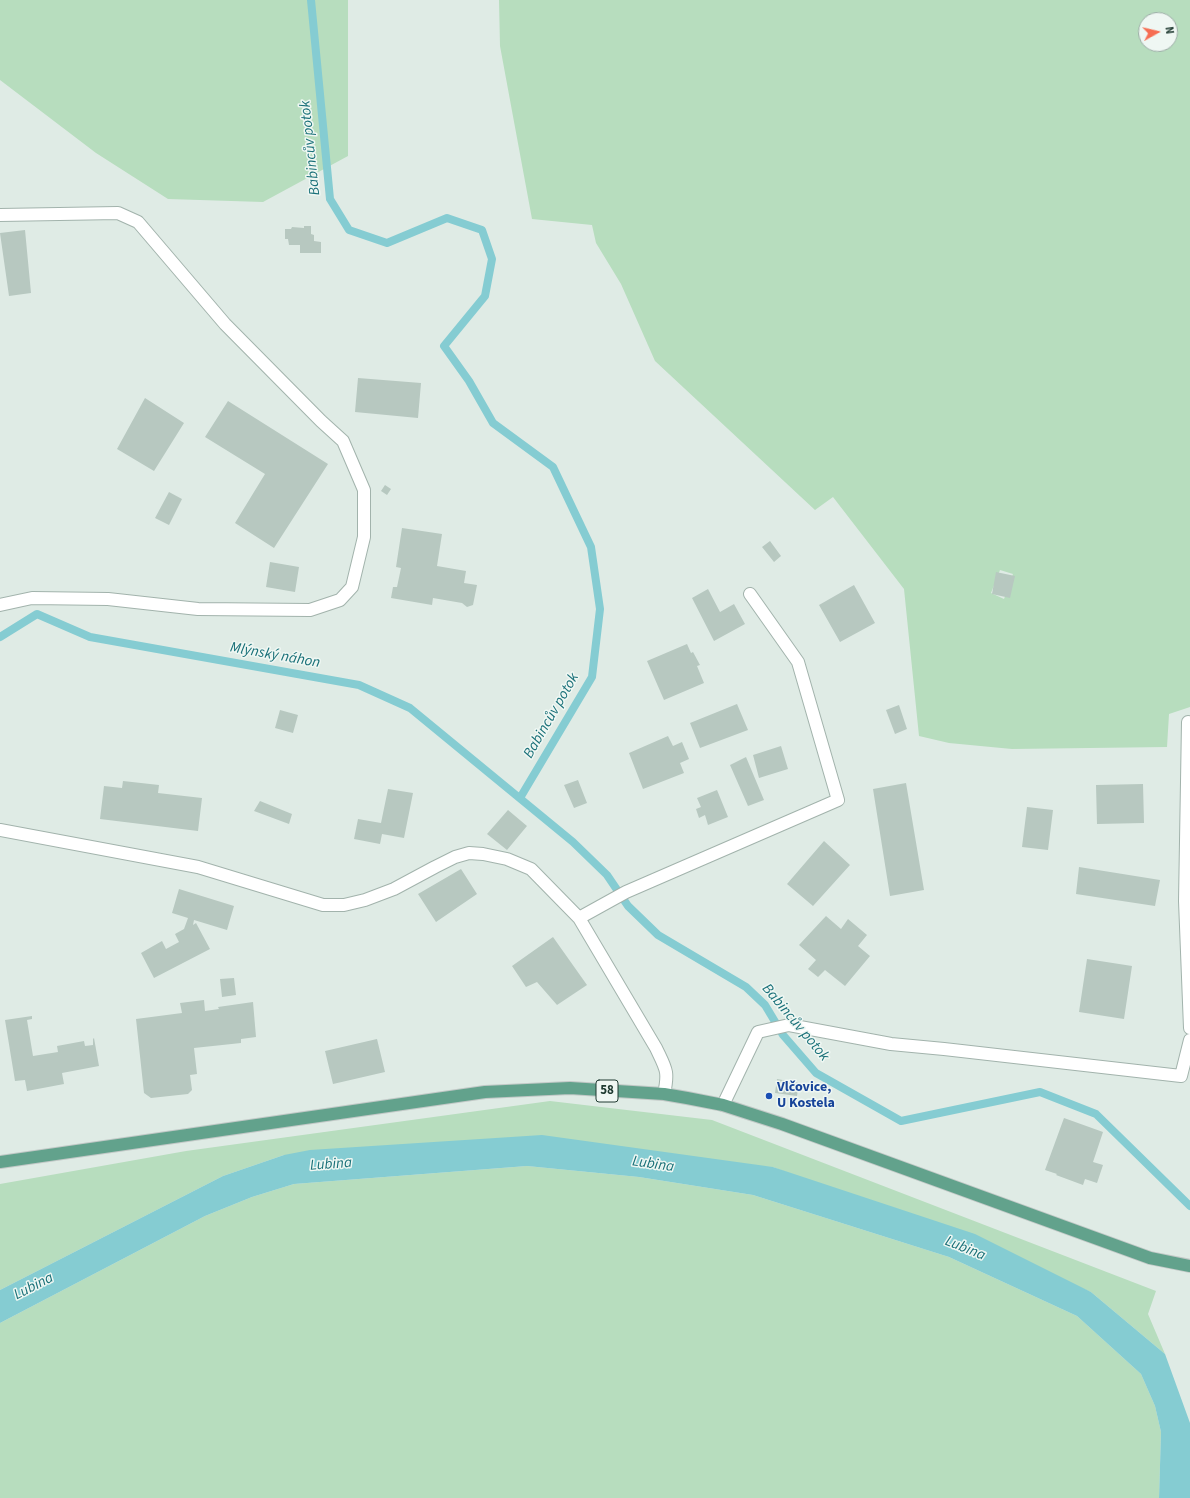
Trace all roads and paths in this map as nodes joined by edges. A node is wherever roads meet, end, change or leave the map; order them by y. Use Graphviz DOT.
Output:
graph roads {
  1 [pos="0,216"];
  2 [pos="750,594"];
  3 [pos="0,605"];
  4 [pos="1188,722"];
  5 [pos="0,830"];
  6 [pos="579,918"];
  7 [pos="1190,1028"];
  8 [pos="1190,1040"];
  9 [pos="664,1094"];
  10 [pos="723,1105"];
  11 [pos="0,1162"];
  12 [pos="1190,1266"];
  1 -- 3 [label="street"];
  2 -- 6 [label="street"];
  4 -- 7 [label="street"];
  5 -- 6 [label="street"];
  6 -- 9 [label="street"];
  8 -- 10 [label="street"];
  9 -- 10 [label="main road, 58"];
  9 -- 11 [label="main road, 58"];
  10 -- 12 [label="main road, 58"];
}
